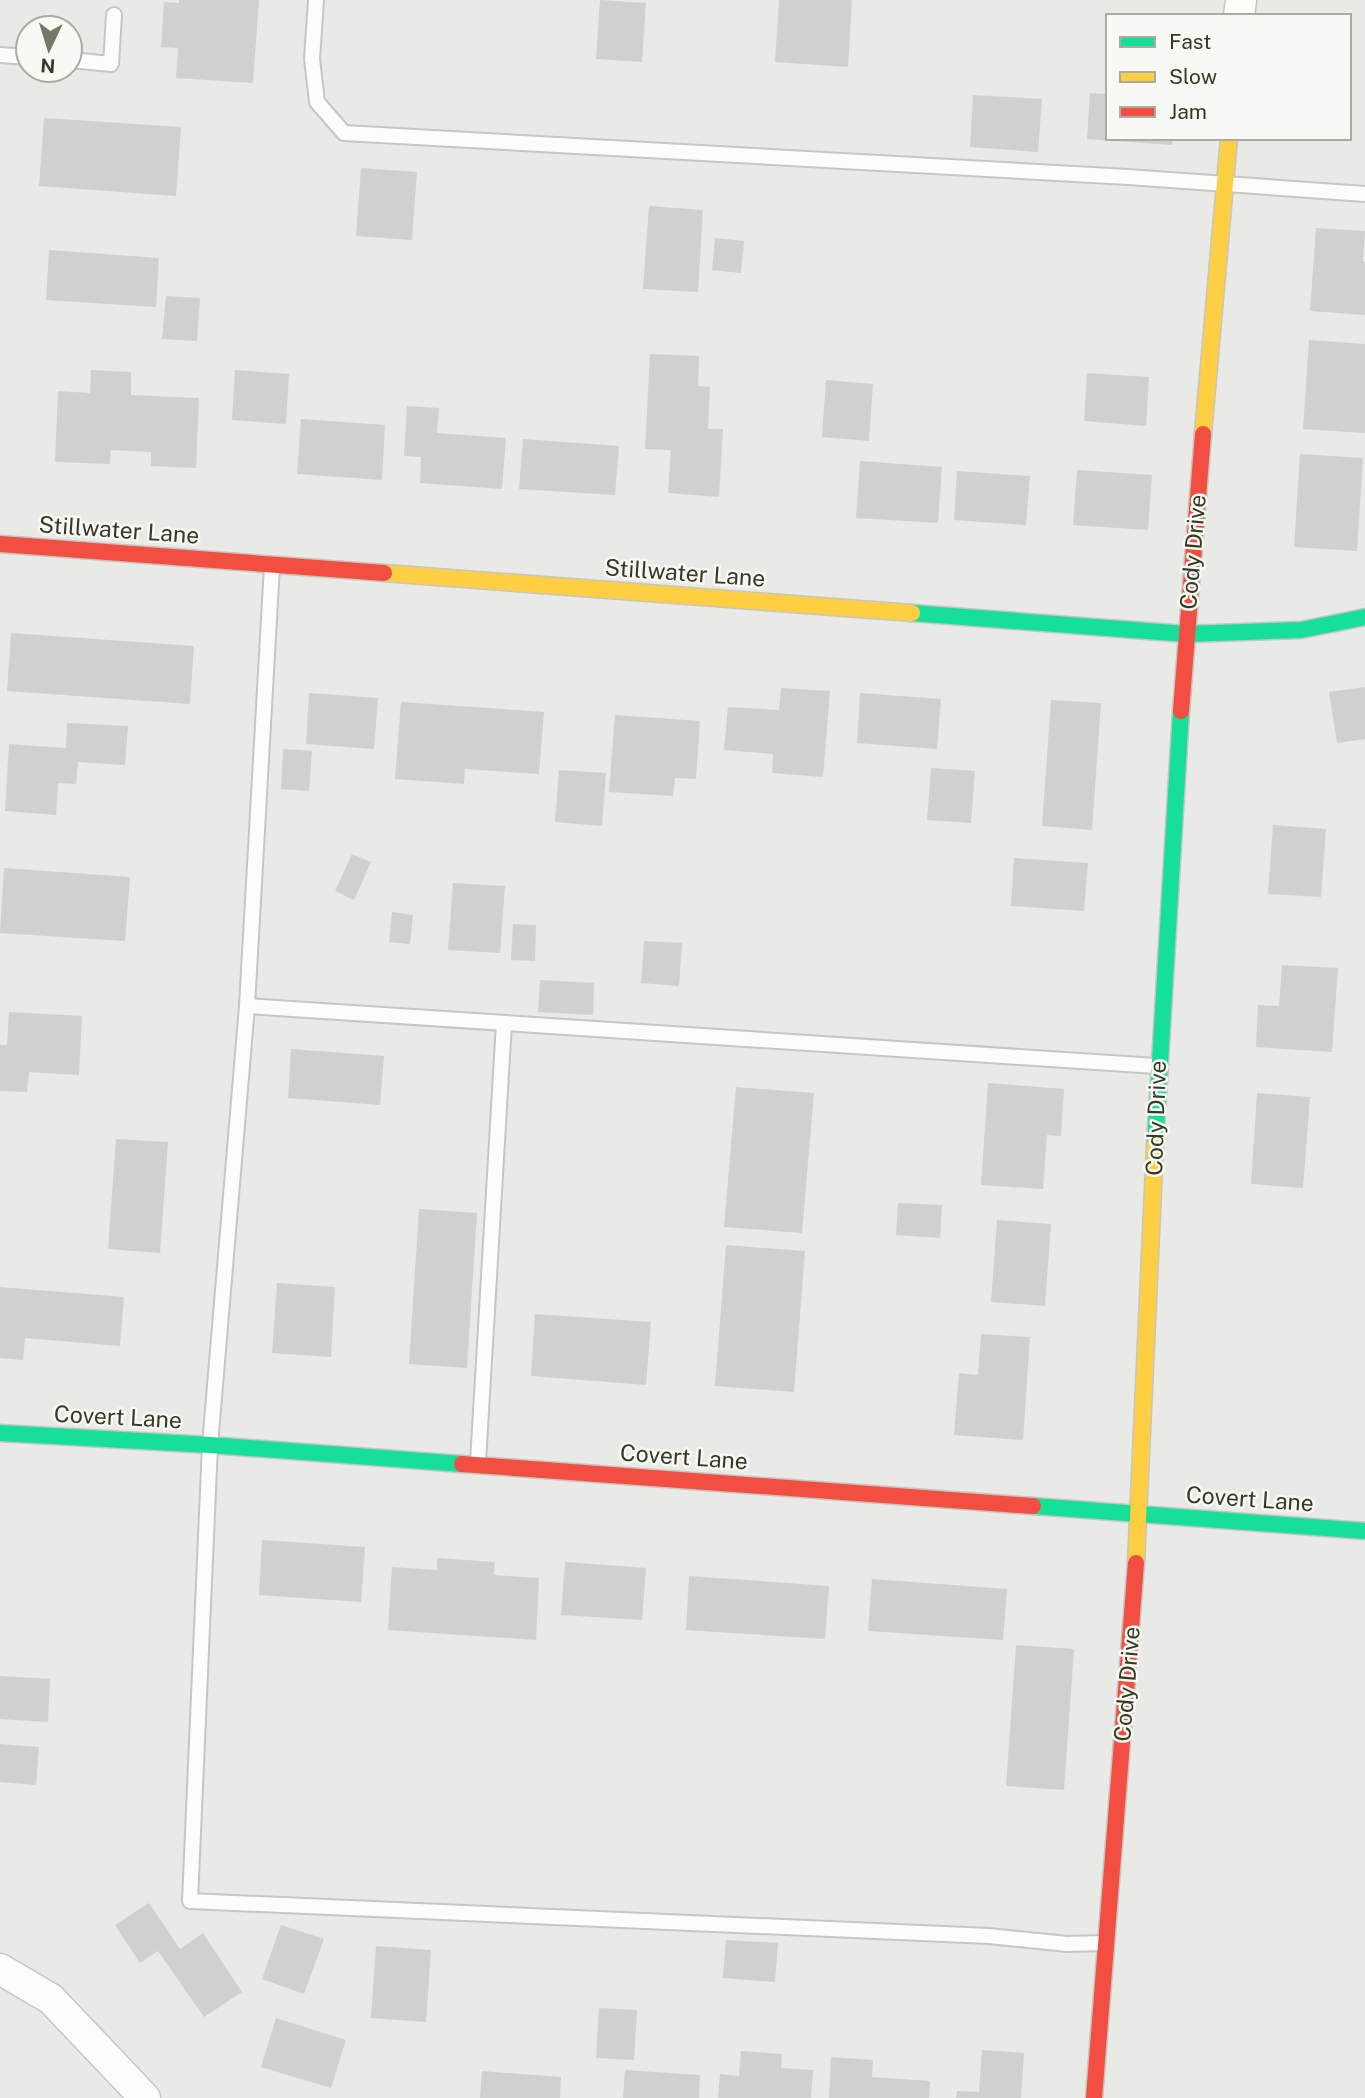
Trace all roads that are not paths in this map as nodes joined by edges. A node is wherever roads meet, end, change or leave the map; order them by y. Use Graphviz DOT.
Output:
graph roads {
  1 [pos="316,0"];
  2 [pos="114,15"];
  3 [pos="84,62"];
  4 [pos="1228,140"];
  5 [pos="1224,185"];
  6 [pos="1365,194"];
  7 [pos="0,544"];
  8 [pos="272,565"];
  9 [pos="1365,617"];
  10 [pos="1186,634"];
  11 [pos="247,1006"];
  12 [pos="504,1023"];
  13 [pos="1158,1066"];
  14 [pos="0,1433"];
  15 [pos="210,1445"];
  16 [pos="477,1465"];
  17 [pos="1140,1514"];
  18 [pos="1365,1531"];
  19 [pos="1106,1942"];
  20 [pos="0,1969"];
  21 [pos="145,2098"];
  22 [pos="1094,2098"];
  1 -- 5 [label="lane"];
  2 -- 3 [label="lane"];
  4 -- 5 [label="street, Cody Drive"];
  5 -- 6 [label="lane"];
  5 -- 10 [label="street, Cody Drive"];
  7 -- 8 [label="street, Stillwater Lane"];
  8 -- 10 [label="street, Stillwater Lane"];
  8 -- 11 [label="lane"];
  9 -- 10 [label="street, Stillwater Lane"];
  10 -- 13 [label="street, Cody Drive"];
  11 -- 12 [label="lane"];
  11 -- 15 [label="lane"];
  12 -- 13 [label="lane"];
  12 -- 16 [label="lane"];
  13 -- 17 [label="street, Cody Drive"];
  14 -- 15 [label="street, Covert Lane"];
  15 -- 16 [label="street, Covert Lane"];
  15 -- 19 [label="lane"];
  16 -- 17 [label="street, Covert Lane"];
  17 -- 18 [label="street, Covert Lane"];
  17 -- 19 [label="street, Cody Drive"];
  19 -- 22 [label="street, Cody Drive"];
  20 -- 21 [label="street"];
}
